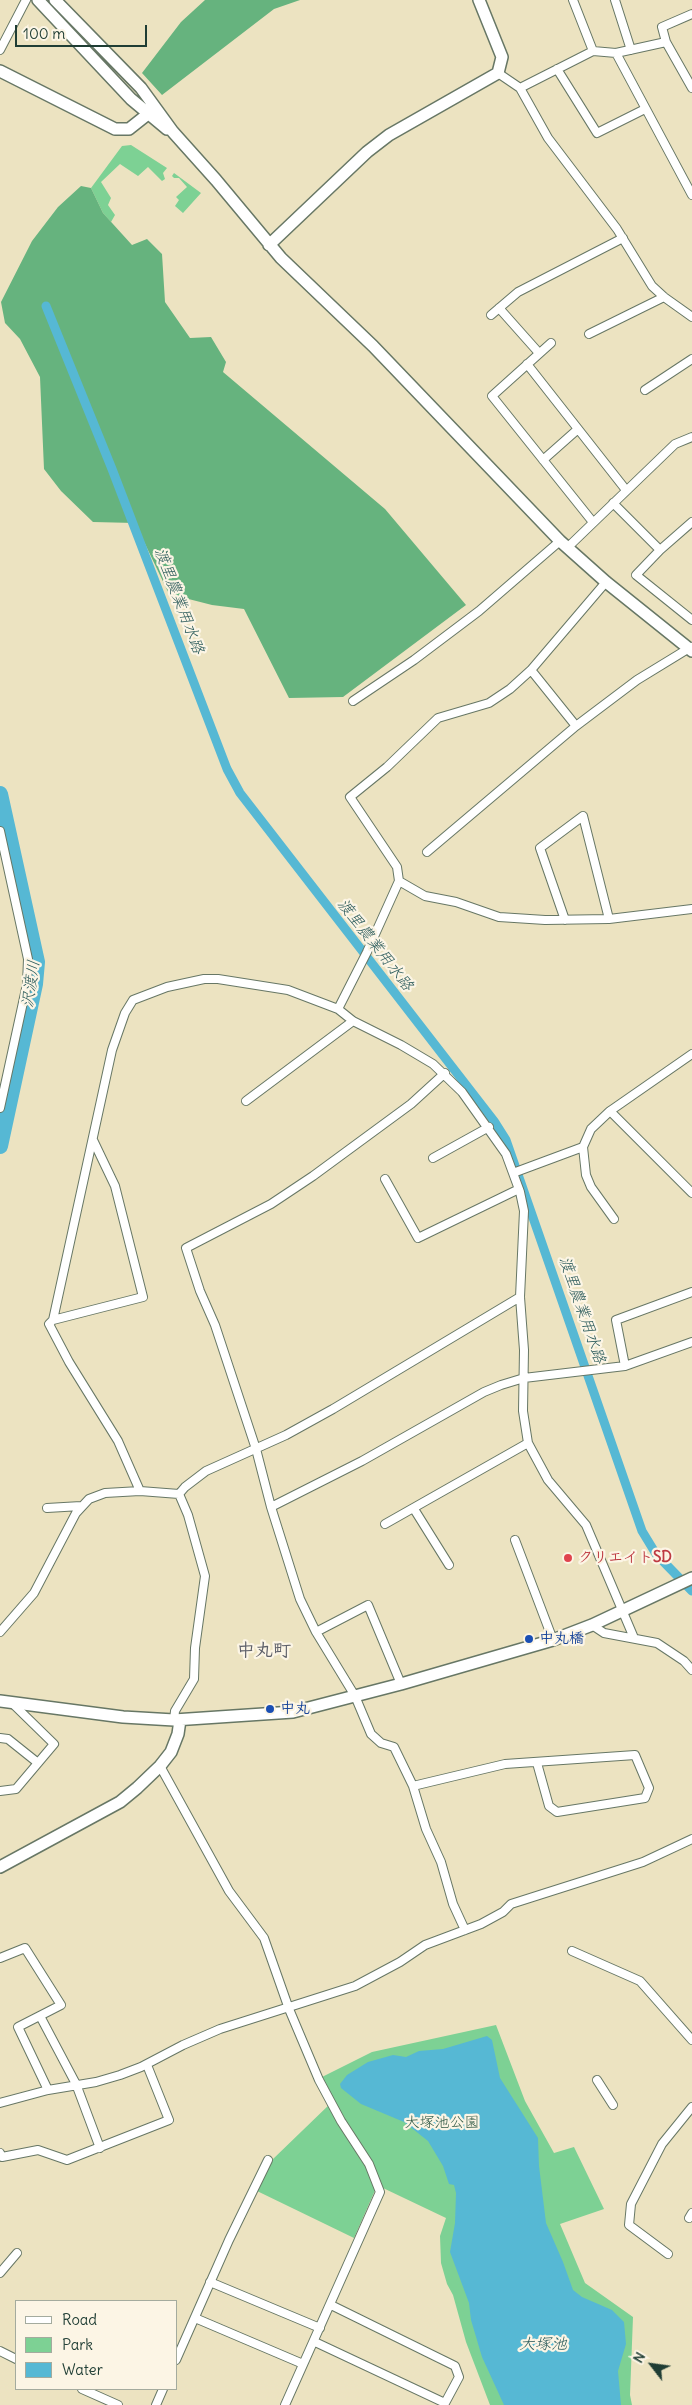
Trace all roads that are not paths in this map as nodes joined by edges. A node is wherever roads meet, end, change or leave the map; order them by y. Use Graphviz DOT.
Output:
graph roads {
  1 [pos="26,0"];
  2 [pos="38,0"];
  3 [pos="55,0"];
  4 [pos="479,0"];
  5 [pos="573,0"];
  6 [pos="615,0"];
  7 [pos="692,14"];
  8 [pos="666,42"];
  9 [pos="0,50"];
  10 [pos="631,50"];
  11 [pos="594,51"];
  12 [pos="616,54"];
  13 [pos="557,69"];
  14 [pos="0,70"];
  15 [pos="498,73"];
  16 [pos="520,88"];
  17 [pos="692,88"];
  18 [pos="645,108"];
  19 [pos="152,111"];
  20 [pos="692,195"];
  21 [pos="623,238"];
  22 [pos="269,245"];
  23 [pos="664,297"];
  24 [pos="499,308"];
  25 [pos="491,315"];
  26 [pos="692,317"];
  27 [pos="589,334"];
  28 [pos="551,343"];
  29 [pos="539,353"];
  30 [pos="692,359"];
  31 [pos="527,364"];
  32 [pos="645,390"];
  33 [pos="578,429"];
  34 [pos="692,436"];
  35 [pos="543,460"];
  36 [pos="626,490"];
  37 [pos="613,503"];
  38 [pos="592,522"];
  39 [pos="692,522"];
  40 [pos="563,544"];
  41 [pos="660,550"];
  42 [pos="606,582"];
  43 [pos="692,620"];
  44 [pos="691,649"];
  45 [pos="531,670"];
  46 [pos="352,702"];
  47 [pos="576,726"];
  48 [pos="0,831"];
  49 [pos="427,852"];
  50 [pos="399,881"];
  51 [pos="692,908"];
  52 [pos="609,919"];
  53 [pos="565,920"];
  54 [pos="338,1009"];
  55 [pos="352,1021"];
  56 [pos="692,1054"];
  57 [pos="445,1073"];
  58 [pos="246,1101"];
  59 [pos="0,1108"];
  60 [pos="610,1111"];
  61 [pos="489,1127"];
  62 [pos="93,1140"];
  63 [pos="583,1147"];
  64 [pos="433,1158"];
  65 [pos="517,1171"];
  66 [pos="385,1179"];
  67 [pos="519,1189"];
  68 [pos="692,1193"];
  69 [pos="614,1219"];
  70 [pos="692,1292"];
  71 [pos="520,1297"];
  72 [pos="53,1320"];
  73 [pos="692,1342"];
  74 [pos="625,1366"];
  75 [pos="524,1378"];
  76 [pos="528,1443"];
  77 [pos="256,1449"];
  78 [pos="140,1491"];
  79 [pos="179,1494"];
  80 [pos="81,1506"];
  81 [pos="270,1507"];
  82 [pos="47,1508"];
  83 [pos="414,1509"];
  84 [pos="385,1524"];
  85 [pos="515,1540"];
  86 [pos="449,1565"];
  87 [pos="688,1580"];
  88 [pos="622,1610"];
  89 [pos="592,1625"];
  90 [pos="0,1632"];
  91 [pos="316,1632"];
  92 [pos="634,1638"];
  93 [pos="553,1640"];
  94 [pos="692,1670"];
  95 [pos="401,1684"];
  96 [pos="355,1696"];
  97 [pos="5,1701"];
  98 [pos="177,1720"];
  99 [pos="0,1738"];
  100 [pos="38,1763"];
  101 [pos="537,1763"];
  102 [pos="160,1766"];
  103 [pos="413,1786"];
  104 [pos="0,1791"];
  105 [pos="692,1839"];
  106 [pos="0,1867"];
  107 [pos="465,1930"];
  108 [pos="572,1951"];
  109 [pos="0,1958"];
  110 [pos="289,2009"];
  111 [pos="40,2016"];
  112 [pos="692,2040"];
  113 [pos="147,2065"];
  114 [pos="597,2080"];
  115 [pos="76,2084"];
  116 [pos="48,2090"];
  117 [pos="0,2103"];
  118 [pos="613,2106"];
  119 [pos="692,2107"];
  120 [pos="100,2148"];
  121 [pos="0,2153"];
  122 [pos="268,2160"];
  123 [pos="17,2253"];
  124 [pos="668,2254"];
  125 [pos="0,2273"];
  126 [pos="210,2282"];
  127 [pos="331,2305"];
  128 [pos="195,2318"];
  129 [pos="320,2328"];
  130 [pos="315,2342"];
  131 [pos="0,2351"];
  132 [pos="178,2356"];
  133 [pos="15,2358"];
  134 [pos="304,2364"];
  135 [pos="84,2390"];
  136 [pos="163,2390"];
  137 [pos="118,2405"];
  138 [pos="156,2405"];
  139 [pos="286,2405"];
  1 -- 9 [label="street"];
  2 -- 19 [label="street"];
  3 -- 19 [label="street"];
  4 -- 15 [label="street"];
  5 -- 11 [label="street"];
  6 -- 10 [label="street"];
  7 -- 8 [label="street"];
  8 -- 10 [label="street"];
  8 -- 17 [label="street"];
  10 -- 12 [label="street"];
  11 -- 12 [label="street"];
  11 -- 13 [label="street"];
  12 -- 18 [label="street"];
  13 -- 16 [label="street"];
  13 -- 18 [label="street"];
  14 -- 19 [label="street"];
  15 -- 16 [label="street"];
  15 -- 22 [label="street"];
  16 -- 21 [label="street"];
  18 -- 20 [label="street"];
  19 -- 22 [label="street"];
  21 -- 23 [label="street"];
  21 -- 24 [label="street"];
  22 -- 40 [label="street"];
  23 -- 26 [label="street"];
  23 -- 27 [label="street"];
  24 -- 25 [label="street"];
  24 -- 29 [label="street"];
  28 -- 29 [label="street"];
  29 -- 31 [label="street"];
  30 -- 32 [label="street"];
  31 -- 33 [label="street"];
  31 -- 35 [label="street"];
  33 -- 35 [label="street"];
  33 -- 36 [label="street"];
  34 -- 36 [label="street"];
  35 -- 38 [label="street"];
  36 -- 37 [label="street"];
  37 -- 38 [label="street"];
  37 -- 41 [label="street"];
  38 -- 40 [label="street"];
  39 -- 41 [label="street"];
  40 -- 42 [label="street"];
  40 -- 46 [label="street"];
  41 -- 43 [label="street"];
  42 -- 44 [label="street"];
  42 -- 45 [label="street"];
  44 -- 47 [label="street"];
  45 -- 47 [label="street"];
  45 -- 50 [label="street"];
  47 -- 49 [label="street"];
  48 -- 59 [label="street"];
  50 -- 53 [label="street"];
  50 -- 54 [label="street"];
  51 -- 52 [label="street"];
  52 -- 53 [label="street"];
  52 -- 53 [label="street"];
  54 -- 55 [label="street"];
  54 -- 62 [label="street"];
  55 -- 57 [label="street"];
  55 -- 58 [label="street"];
  56 -- 60 [label="street"];
  57 -- 61 [label="street"];
  57 -- 77 [label="street"];
  60 -- 63 [label="street"];
  60 -- 68 [label="street"];
  61 -- 64 [label="street"];
  61 -- 65 [label="street"];
  62 -- 72 [label="street"];
  62 -- 72 [label="street"];
  63 -- 65 [label="street"];
  63 -- 69 [label="street"];
  65 -- 67 [label="street"];
  66 -- 67 [label="street"];
  67 -- 71 [label="street"];
  70 -- 74 [label="street"];
  71 -- 75 [label="street"];
  71 -- 77 [label="street"];
  72 -- 78 [label="street"];
  73 -- 74 [label="street"];
  74 -- 75 [label="street"];
  75 -- 76 [label="street"];
  75 -- 81 [label="street"];
  76 -- 83 [label="street"];
  76 -- 88 [label="street"];
  77 -- 79 [label="street"];
  77 -- 81 [label="street"];
  78 -- 79 [label="street"];
  78 -- 80 [label="street"];
  79 -- 98 [label="street"];
  80 -- 82 [label="street"];
  80 -- 90 [label="street"];
  81 -- 91 [label="street"];
  83 -- 84 [label="street"];
  83 -- 86 [label="street"];
  85 -- 93 [label="street"];
  87 -- 88 [label="street"];
  88 -- 89 [label="street"];
  88 -- 92 [label="street"];
  89 -- 92 [label="street"];
  89 -- 93 [label="street"];
  91 -- 95 [label="street"];
  91 -- 96 [label="street"];
  92 -- 94 [label="street"];
  93 -- 95 [label="street"];
  95 -- 96 [label="street"];
  96 -- 98 [label="street"];
  96 -- 103 [label="street"];
  97 -- 98 [label="street"];
  97 -- 100 [label="street"];
  98 -- 102 [label="street"];
  99 -- 100 [label="street"];
  100 -- 104 [label="street"];
  101 -- 101 [label="street"];
  101 -- 103 [label="street"];
  102 -- 106 [label="street"];
  102 -- 110 [label="street"];
  103 -- 107 [label="street"];
  105 -- 107 [label="street"];
  107 -- 110 [label="street"];
  108 -- 112 [label="street"];
  109 -- 111 [label="street"];
  110 -- 113 [label="street"];
  110 -- 127 [label="street"];
  111 -- 115 [label="street"];
  111 -- 116 [label="street"];
  113 -- 115 [label="street"];
  113 -- 120 [label="street"];
  114 -- 118 [label="street"];
  115 -- 116 [label="street"];
  115 -- 120 [label="street"];
  116 -- 117 [label="street"];
  119 -- 124 [label="street"];
  120 -- 121 [label="street"];
  122 -- 126 [label="street"];
  123 -- 125 [label="street"];
  126 -- 128 [label="street"];
  126 -- 129 [label="street"];
  127 -- 129 [label="street"];
  127 -- 130 [label="street"];
  128 -- 132 [label="street"];
  128 -- 134 [label="street"];
  129 -- 130 [label="street"];
  130 -- 134 [label="street"];
  131 -- 133 [label="street"];
  134 -- 139 [label="street"];
  135 -- 137 [label="street"];
  136 -- 138 [label="street"];
}
